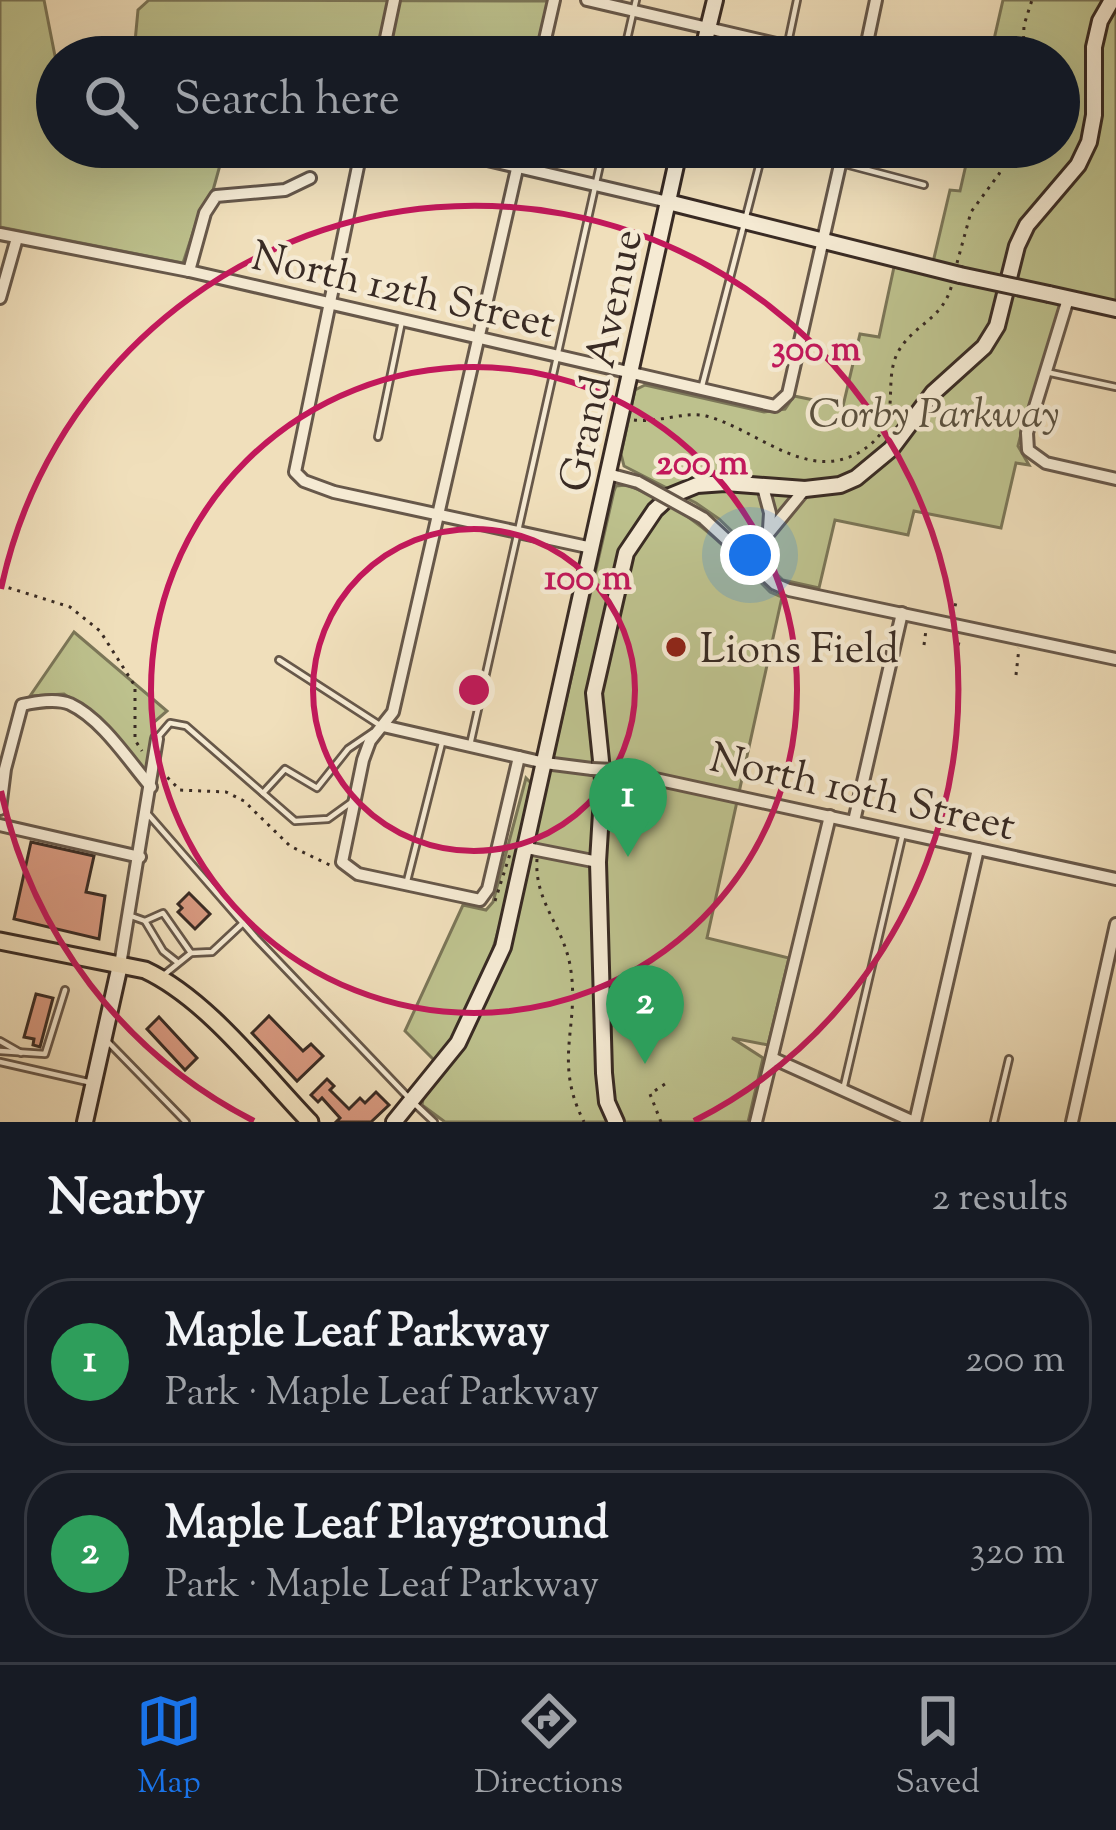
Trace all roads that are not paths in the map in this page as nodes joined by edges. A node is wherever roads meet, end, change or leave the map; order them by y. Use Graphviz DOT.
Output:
graph roads {
  1 [pos="394,0"];
  2 [pos="554,0"];
  3 [pos="586,0"];
  4 [pos="715,0"];
  5 [pos="797,0"];
  6 [pos="876,0"];
  7 [pos="1112,0"];
  8 [pos="634,5"];
  9 [pos="708,28"];
  10 [pos="386,36"];
  11 [pos="546,36"];
  12 [pos="627,36"];
  13 [pos="706,36"];
  14 [pos="734,36"];
  15 [pos="789,36"];
  16 [pos="868,36"];
  17 [pos="1080,161"];
  18 [pos="357,168"];
  19 [pos="517,168"];
  20 [pos="599,168"];
  21 [pos="675,168"];
  22 [pos="759,168"];
  23 [pos="840,168"];
  24 [pos="860,168"];
  25 [pos="1075,168"];
  26 [pos="310,178"];
  27 [pos="924,185"];
  28 [pos="595,186"];
  29 [pos="668,202"];
  30 [pos="746,221"];
  31 [pos="0,234"];
  32 [pos="17,238"];
  33 [pos="821,241"];
  34 [pos="189,271"];
  35 [pos="0,298"];
  36 [pos="1068,299"];
  37 [pos="327,304"];
  38 [pos="1116,309"];
  39 [pos="402,321"];
  40 [pos="477,339"];
  41 [pos="555,357"];
  42 [pos="1046,372"];
  43 [pos="630,375"];
  44 [pos="1116,387"];
  45 [pos="701,392"];
  46 [pos="378,436"];
  47 [pos="608,474"];
  48 [pos="1116,478"];
  49 [pos="763,487"];
  50 [pos="805,489"];
  51 [pos="439,514"];
  52 [pos="769,530"];
  53 [pos="517,532"];
  54 [pos="592,548"];
  55 [pos="749,557"];
  56 [pos="902,613"];
  57 [pos="1116,659"];
  58 [pos="279,660"];
  59 [pos="383,726"];
  60 [pos="158,739"];
  61 [pos="443,739"];
  62 [pos="470,745"];
  63 [pos="519,757"];
  64 [pos="545,764"];
  65 [pos="151,787"];
  66 [pos="262,795"];
  67 [pos="353,800"];
  68 [pos="0,809"];
  69 [pos="147,813"];
  70 [pos="830,817"];
  71 [pos="854,821"];
  72 [pos="0,825"];
  73 [pos="904,832"];
  74 [pos="978,849"];
  75 [pos="530,855"];
  76 [pos="140,857"];
  77 [pos="598,862"];
  78 [pos="1116,879"];
  79 [pos="406,885"];
  80 [pos="128,916"];
  81 [pos="145,921"];
  82 [pos="243,923"];
  83 [pos="1116,924"];
  84 [pos="0,941"];
  85 [pos="191,953"];
  86 [pos="176,962"];
  87 [pos="120,965"];
  88 [pos="161,978"];
  89 [pos="64,990"];
  90 [pos="105,1039"];
  91 [pos="0,1041"];
  92 [pos="0,1051"];
  93 [pos="24,1055"];
  94 [pos="772,1058"];
  95 [pos="1009,1059"];
  96 [pos="0,1062"];
  97 [pos="94,1083"];
  98 [pos="843,1090"];
  99 [pos="413,1102"];
  100 [pos="85,1122"];
  101 [pos="186,1122"];
  102 [pos="310,1122"];
  103 [pos="394,1122"];
  104 [pos="434,1122"];
  105 [pos="616,1122"];
  106 [pos="756,1122"];
  107 [pos="915,1122"];
  108 [pos="994,1122"];
  109 [pos="1072,1122"];
  1 -- 10 [label="street"];
  2 -- 11 [label="street"];
  3 -- 8 [label="street"];
  4 -- 9 [label="street"];
  5 -- 15 [label="lane"];
  6 -- 16 [label="street"];
  7 -- 17 [label="street"];
  8 -- 9 [label="street"];
  8 -- 12 [label="lane"];
  9 -- 13 [label="street"];
  9 -- 14 [label="street"];
  18 -- 37 [label="street"];
  19 -- 28 [label="street"];
  19 -- 40 [label="street"];
  20 -- 28 [label="lane"];
  21 -- 29 [label="street, Grand Avenue"];
  22 -- 30 [label="lane"];
  23 -- 33 [label="street"];
  24 -- 27 [label="lane"];
  25 -- 50 [label="street"];
  26 -- 34 [label="street"];
  28 -- 29 [label="street"];
  28 -- 41 [label="lane"];
  29 -- 30 [label="street"];
  29 -- 43 [label="street, Grand Avenue"];
  30 -- 33 [label="street"];
  30 -- 45 [label="lane"];
  31 -- 32 [label="street, North 12th Street"];
  32 -- 34 [label="street, North 12th Street"];
  32 -- 35 [label="street"];
  33 -- 36 [label="street, bridge"];
  33 -- 45 [label="street, North 12th Street"];
  34 -- 37 [label="street, North 12th Street"];
  36 -- 38 [label="street"];
  36 -- 42 [label="street"];
  37 -- 39 [label="street, North 12th Street"];
  37 -- 51 [label="street"];
  39 -- 40 [label="street, North 12th Street"];
  39 -- 46 [label="lane"];
  40 -- 41 [label="street, North 12th Street"];
  40 -- 51 [label="street"];
  41 -- 43 [label="street, North 12th Street"];
  41 -- 53 [label="lane"];
  42 -- 44 [label="lane"];
  42 -- 48 [label="street"];
  43 -- 45 [label="street, North 12th Street"];
  43 -- 47 [label="street, Grand Avenue"];
  47 -- 54 [label="street, Grand Avenue"];
  47 -- 55 [label="street, bridge"];
  49 -- 50 [label="street"];
  49 -- 52 [label="street"];
  49 -- 77 [label="street"];
  50 -- 52 [label="street"];
  51 -- 53 [label="street"];
  51 -- 59 [label="street"];
  52 -- 55 [label="street"];
  53 -- 54 [label="street"];
  53 -- 62 [label="lane"];
  54 -- 64 [label="street, Grand Avenue"];
  55 -- 56 [label="street"];
  56 -- 57 [label="street"];
  56 -- 71 [label="street"];
  58 -- 59 [label="lane"];
  59 -- 61 [label="street, North 10th Street"];
  59 -- 66 [label="lane"];
  59 -- 67 [label="street"];
  60 -- 65 [label="street"];
  60 -- 66 [label="lane"];
  61 -- 62 [label="street, North 10th Street"];
  61 -- 79 [label="lane"];
  62 -- 63 [label="street, North 10th Street"];
  63 -- 64 [label="street, North 10th Street"];
  63 -- 79 [label="street"];
  64 -- 70 [label="street, North 10th Street, bridge"];
  64 -- 75 [label="street, Grand Avenue"];
  65 -- 68 [label="street"];
  65 -- 69 [label="street"];
  66 -- 67 [label="lane"];
  67 -- 79 [label="street"];
  69 -- 76 [label="street"];
  69 -- 82 [label="lane"];
  70 -- 71 [label="street, North 10th Street"];
  70 -- 94 [label="street"];
  71 -- 73 [label="street, North 10th Street"];
  72 -- 76 [label="street"];
  73 -- 74 [label="street, North 10th Street"];
  73 -- 98 [label="lane"];
  74 -- 78 [label="street, North 10th Street"];
  74 -- 107 [label="street"];
  75 -- 77 [label="street"];
  75 -- 99 [label="street, Grand Avenue"];
  76 -- 80 [label="street"];
  77 -- 105 [label="street"];
  80 -- 81 [label="lane"];
  80 -- 87 [label="street"];
  81 -- 85 [label="lane"];
  81 -- 86 [label="lane"];
  82 -- 85 [label="lane"];
  82 -- 99 [label="lane"];
  83 -- 109 [label="street"];
  84 -- 87 [label="main road"];
  85 -- 86 [label="lane"];
  86 -- 88 [label="lane"];
  87 -- 88 [label="main road"];
  87 -- 90 [label="street"];
  88 -- 102 [label="main road"];
  89 -- 93 [label="lane"];
  90 -- 97 [label="street"];
  90 -- 101 [label="lane"];
  91 -- 93 [label="lane"];
  92 -- 93 [label="lane"];
  94 -- 98 [label="street"];
  94 -- 106 [label="street"];
  95 -- 108 [label="lane"];
  96 -- 97 [label="lane"];
  97 -- 100 [label="street"];
  98 -- 107 [label="street"];
  99 -- 103 [label="street, Grand Avenue"];
  99 -- 104 [label="lane"];
}
